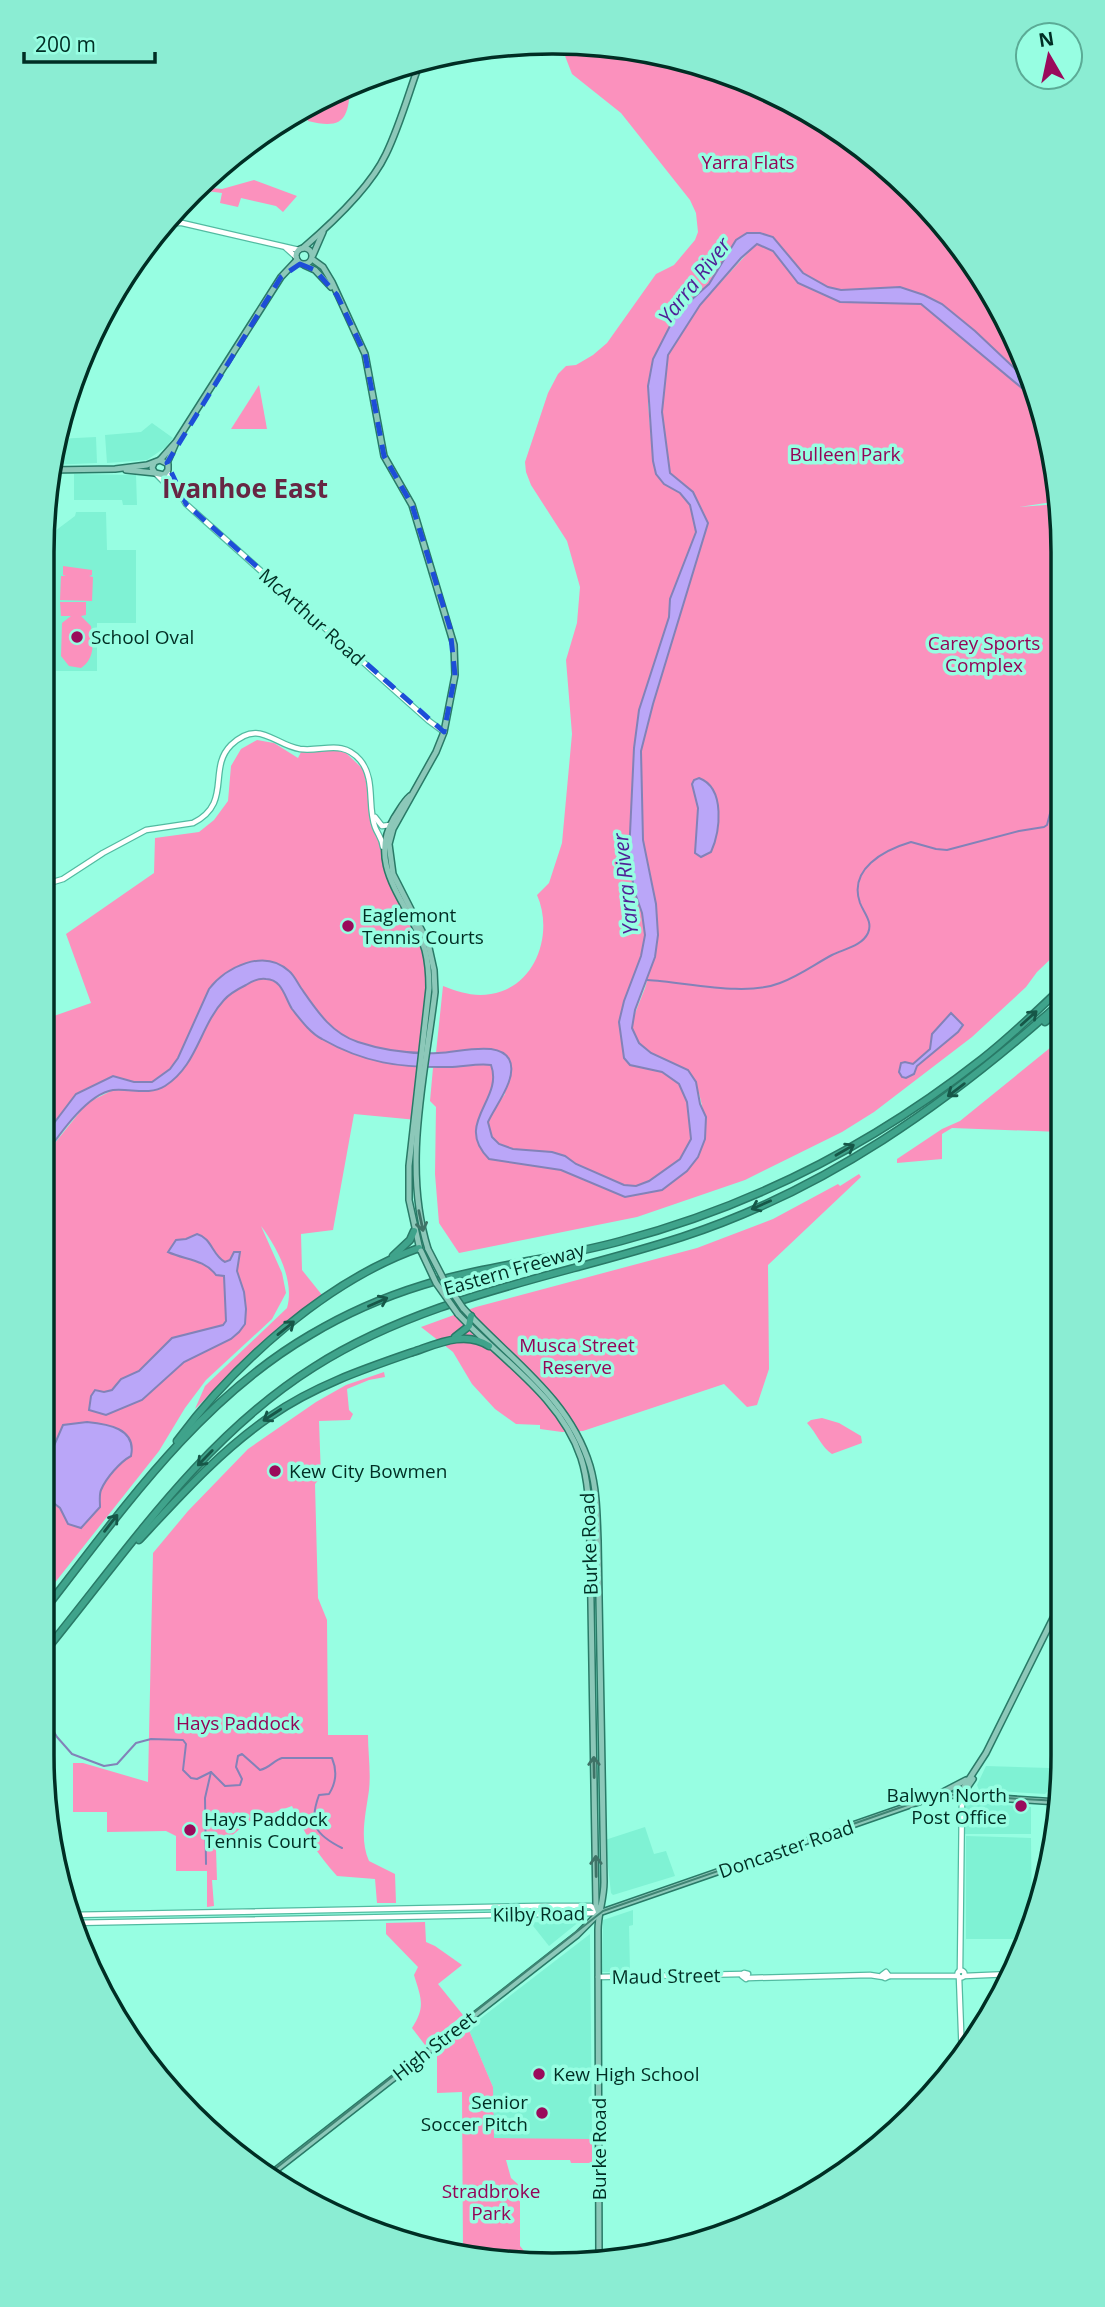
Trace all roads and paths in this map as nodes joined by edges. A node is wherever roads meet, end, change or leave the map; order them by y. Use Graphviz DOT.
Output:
graph roads {
  1 [pos="417,73"];
  2 [pos="179,223"];
  3 [pos="325,229"];
  4 [pos="285,247"];
  5 [pos="301,249"];
  6 [pos="312,258"];
  7 [pos="299,261"];
  8 [pos="337,295"];
  9 [pos="176,442"];
  10 [pos="157,461"];
  11 [pos="167,463"];
  12 [pos="115,469"];
  13 [pos="62,470"];
  14 [pos="167,472"];
  15 [pos="156,474"];
  16 [pos="183,500"];
  17 [pos="444,732"];
  18 [pos="412,794"];
  19 [pos="374,817"];
  20 [pos="390,825"];
  21 [pos="383,847"];
  22 [pos="54,882"];
  23 [pos="1051,997"];
  24 [pos="1051,1011"];
  25 [pos="1051,1017"];
  26 [pos="429,1018"];
  27 [pos="1010,1048"];
  28 [pos="418,1108"];
  29 [pos="417,1196"];
  30 [pos="409,1200"];
  31 [pos="414,1231"];
  32 [pos="428,1247"];
  33 [pos="420,1250"];
  34 [pos="386,1261"];
  35 [pos="471,1316"];
  36 [pos="469,1326"];
  37 [pos="450,1340"];
  38 [pos="489,1346"];
  39 [pos="561,1413"];
  40 [pos="590,1467"];
  41 [pos="157,1468"];
  42 [pos="584,1469"];
  43 [pos="104,1576"];
  44 [pos="598,1577"];
  45 [pos="591,1578"];
  46 [pos="54,1598"];
  47 [pos="1051,1622"];
  48 [pos="54,1640"];
  49 [pos="593,1730"];
  50 [pos="601,1730"];
  51 [pos="976,1773"];
  52 [pos="962,1795"];
  53 [pos="978,1796"];
  54 [pos="932,1798"];
  55 [pos="1048,1801"];
  56 [pos="596,1897"];
  57 [pos="572,1906"];
  58 [pos="599,1913"];
  59 [pos="571,1914"];
  60 [pos="81,1915"];
  61 [pos="84,1923"];
  62 [pos="961,1974"];
  63 [pos="999,1974"];
  64 [pos="598,1977"];
  65 [pos="962,2038"];
  66 [pos="277,2169"];
  67 [pos="599,2250"];
  1 -- 3 [label="main road"];
  2 -- 4 [label="street"];
  3 -- 5 [label="main road"];
  3 -- 6 [label="main road"];
  4 -- 5 [label="street"];
  4 -- 7 [label="street"];
  5 -- 6 [label="main road"];
  5 -- 7 [label="main road"];
  6 -- 7 [label="main road"];
  6 -- 8 [label="main road"];
  7 -- 8 [label="main road"];
  7 -- 9 [label="main road"];
  8 -- 17 [label="main road"];
  9 -- 10 [label="main road"];
  9 -- 11 [label="main road"];
  10 -- 11 [label="main road"];
  10 -- 12 [label="main road"];
  10 -- 15 [label="main road"];
  11 -- 14 [label="main road"];
  12 -- 13 [label="main road"];
  12 -- 15 [label="main road"];
  14 -- 15 [label="main road"];
  14 -- 16 [label="street, McArthur Road"];
  15 -- 16 [label="street, McArthur Road"];
  16 -- 17 [label="street, McArthur Road"];
  17 -- 18 [label="main road"];
  18 -- 20 [label="main road"];
  18 -- 26 [label="main road"];
  19 -- 20 [label="street"];
  19 -- 21 [label="street"];
  19 -- 22 [label="street"];
  20 -- 21 [label="main road"];
  21 -- 26 [label="main road"];
  41 -- 23 [label="highway, Eastern Freeway, one-way"];
  24 -- 27 [label="highway, Eastern Freeway"];
  25 -- 27 [label="highway"];
  26 -- 28 [label="main road"];
  27 -- 43 [label="highway, Eastern Freeway, one-way"];
  28 -- 29 [label="main road, Burke Road"];
  28 -- 30 [label="main road, Burke Road"];
  29 -- 30 [label="main road"];
  29 -- 32 [label="main road, Burke Road, one-way"];
  30 -- 31 [label="main road, Burke Road"];
  31 -- 33 [label="main road, Burke Road"];
  31 -- 34 [label="highway"];
  32 -- 33 [label="main road"];
  32 -- 35 [label="main road, Burke Road, bridge"];
  33 -- 34 [label="highway"];
  33 -- 36 [label="main road, Burke Road, bridge"];
  41 -- 34 [label="highway, one-way"];
  35 -- 36 [label="highway"];
  35 -- 39 [label="main road, Burke Road"];
  36 -- 37 [label="highway"];
  36 -- 38 [label="main road, Burke Road"];
  37 -- 38 [label="highway"];
  37 -- 43 [label="highway, one-way"];
  38 -- 39 [label="main road, Burke Road"];
  39 -- 40 [label="main road, Burke Road"];
  39 -- 42 [label="main road, Burke Road"];
  40 -- 42 [label="main road"];
  40 -- 44 [label="main road, Burke Road"];
  46 -- 41 [label="highway, Eastern Freeway, one-way"];
  42 -- 45 [label="main road, Burke Road"];
  43 -- 48 [label="highway, Eastern Freeway"];
  44 -- 45 [label="main road"];
  44 -- 50 [label="main road, Burke Road"];
  45 -- 49 [label="main road, Burke Road"];
  47 -- 51 [label="main road"];
  49 -- 50 [label="main road"];
  56 -- 49 [label="main road, Burke Road, one-way"];
  50 -- 58 [label="main road, Burke Road"];
  51 -- 52 [label="main road"];
  51 -- 53 [label="main road"];
  51 -- 54 [label="main road"];
  52 -- 53 [label="main road, Doncaster Road"];
  52 -- 54 [label="main road, Doncaster Road"];
  52 -- 62 [label="street"];
  53 -- 55 [label="main road, Doncaster Road"];
  54 -- 58 [label="main road, Doncaster Road"];
  56 -- 57 [label="street"];
  56 -- 58 [label="main road, Burke Road"];
  57 -- 58 [label="street, Kilby Road"];
  57 -- 59 [label="street"];
  57 -- 60 [label="street, Kilby Road"];
  58 -- 59 [label="street, Kilby Road"];
  58 -- 64 [label="main road, Burke Road"];
  58 -- 66 [label="main road, High Street"];
  59 -- 61 [label="street, Kilby Road"];
  62 -- 63 [label="street, Maud Street"];
  62 -- 64 [label="street, Maud Street"];
  62 -- 65 [label="street"];
  64 -- 67 [label="main road, Burke Road"];
}
